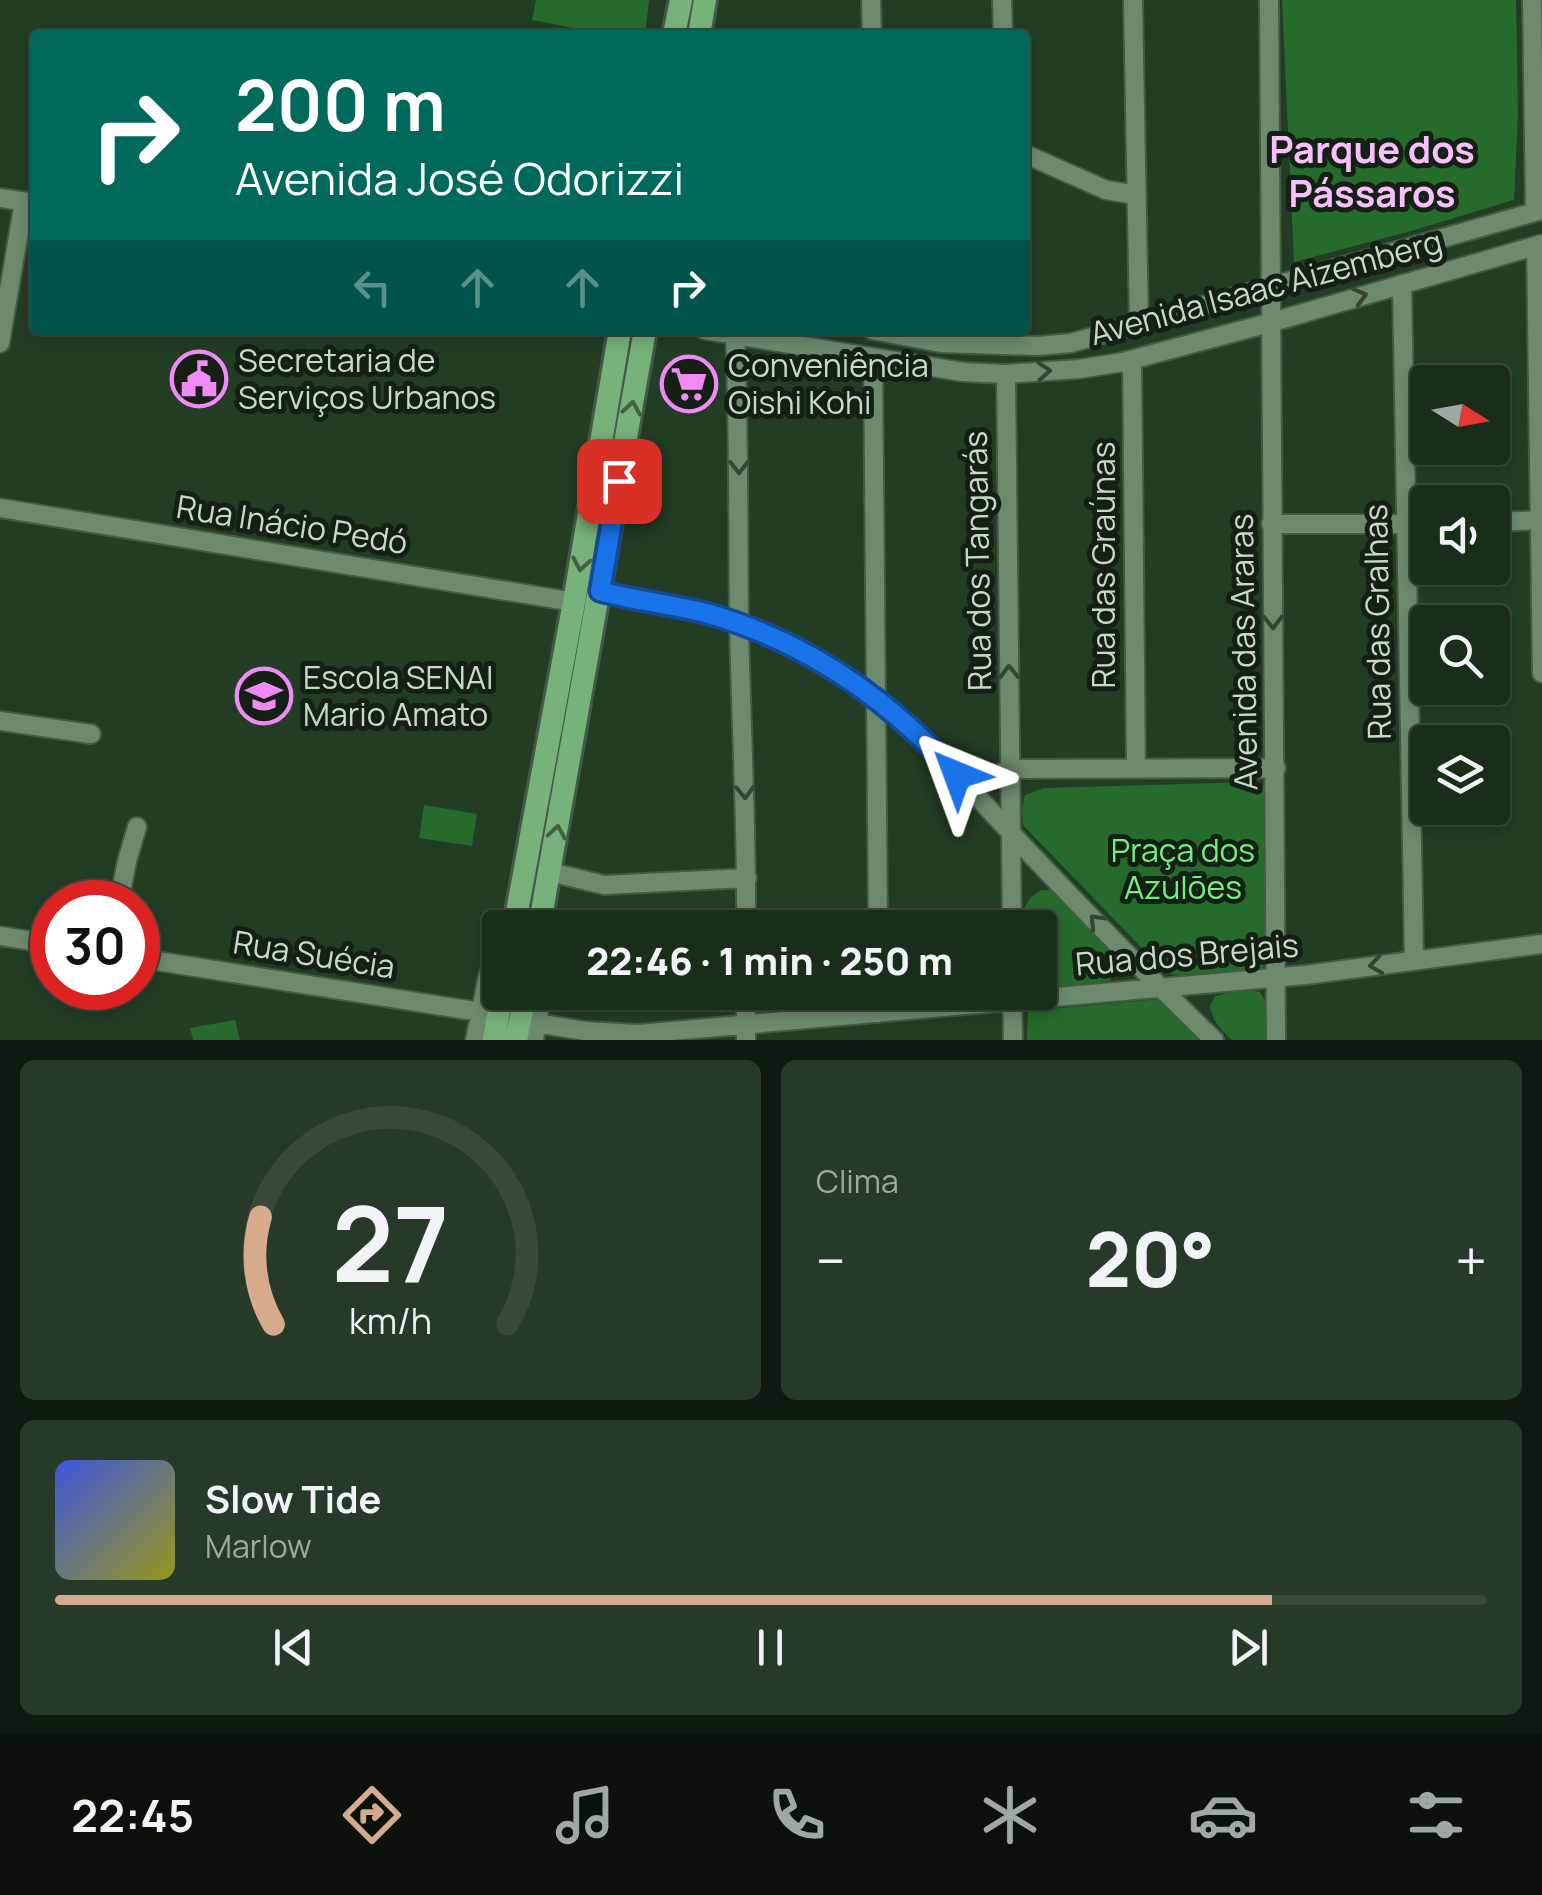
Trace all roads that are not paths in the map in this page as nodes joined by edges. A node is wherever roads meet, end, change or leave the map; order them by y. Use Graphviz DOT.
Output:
graph roads {
  1 [pos="682,0"];
  2 [pos="706,0"];
  3 [pos="871,0"];
  4 [pos="1002,0"];
  5 [pos="1133,0"];
  6 [pos="1268,0"];
  7 [pos="1532,0"];
  8 [pos="675,30"];
  9 [pos="700,30"];
  10 [pos="872,30"];
  11 [pos="1002,30"];
  12 [pos="1030,156"];
  13 [pos="1136,194"];
  14 [pos="0,198"];
  15 [pos="30,203"];
  16 [pos="1538,212"];
  17 [pos="1539,245"];
  18 [pos="1402,284"];
  19 [pos="1270,286"];
  20 [pos="1270,323"];
  21 [pos="1139,324"];
  22 [pos="619,335"];
  23 [pos="644,335"];
  24 [pos="735,335"];
  25 [pos="900,335"];
  26 [pos="1006,338"];
  27 [pos="0,343"];
  28 [pos="873,358"];
  29 [pos="1132,360"];
  30 [pos="1006,374"];
  31 [pos="0,508"];
  32 [pos="1541,520"];
  33 [pos="1510,521"];
  34 [pos="1272,524"];
  35 [pos="1407,524"];
  36 [pos="600,591"];
  37 [pos="574,602"];
  38 [pos="740,624"];
  39 [pos="1542,673"];
  40 [pos="876,698"];
  41 [pos="0,722"];
  42 [pos="91,734"];
  43 [pos="1276,768"];
  44 [pos="1010,769"];
  45 [pos="1136,769"];
  46 [pos="966,783"];
  47 [pos="137,826"];
  48 [pos="1010,831"];
  49 [pos="549,878"];
  50 [pos="747,878"];
  51 [pos="123,880"];
  52 [pos="515,910"];
  53 [pos="543,910"];
  54 [pos="550,910"];
  55 [pos="746,910"];
  56 [pos="878,910"];
  57 [pos="1012,910"];
  58 [pos="0,936"];
  59 [pos="30,941"];
  60 [pos="1542,944"];
  61 [pos="1414,959"];
  62 [pos="160,961"];
  63 [pos="1276,978"];
  64 [pos="1162,987"];
  65 [pos="1057,993"];
  66 [pos="482,1003"];
  67 [pos="499,1010"];
  68 [pos="514,1010"];
  69 [pos="902,1010"];
  70 [pos="1012,1010"];
  71 [pos="480,1012"];
  72 [pos="879,1013"];
  73 [pos="536,1032"];
  74 [pos="746,1032"];
  75 [pos="495,1039"];
  76 [pos="1013,1040"];
  77 [pos="1214,1040"];
  78 [pos="1276,1040"];
  1 -- 8 [label="main road"];
  2 -- 9 [label="main road"];
  3 -- 10 [label="street"];
  4 -- 11 [label="street"];
  5 -- 13 [label="street"];
  6 -- 19 [label="street"];
  7 -- 16 [label="street"];
  12 -- 13 [label="street"];
  13 -- 21 [label="street"];
  14 -- 15 [label="street"];
  15 -- 27 [label="street"];
  16 -- 19 [label="street, Avenida Isaac Aizemberg"];
  17 -- 18 [label="street, Avenida Isaac Aizemberg"];
  17 -- 32 [label="street"];
  20 -- 18 [label="street, Avenida Isaac Aizemberg, one-way"];
  18 -- 35 [label="street, Rua das Gralhas"];
  19 -- 20 [label="street, Avenida das Araras"];
  19 -- 21 [label="street, Avenida Isaac Aizemberg"];
  20 -- 29 [label="street, Avenida Isaac Aizemberg"];
  20 -- 34 [label="street, Avenida das Araras"];
  21 -- 26 [label="street, Avenida Isaac Aizemberg"];
  22 -- 37 [label="main road, one-way"];
  36 -- 23 [label="main road, one-way"];
  24 -- 28 [label="street, Avenida Isaac Aizemberg"];
  24 -- 38 [label="street, one-way"];
  25 -- 26 [label="street, Avenida Isaac Aizemberg"];
  28 -- 30 [label="street, Avenida Isaac Aizemberg"];
  28 -- 40 [label="street"];
  30 -- 29 [label="street, Avenida Isaac Aizemberg, one-way"];
  29 -- 45 [label="street, Rua das Graúnas"];
  44 -- 30 [label="street, Rua dos Tangarás, one-way"];
  31 -- 37 [label="street, Rua Inácio Pedó"];
  32 -- 33 [label="street"];
  32 -- 39 [label="street"];
  34 -- 35 [label="street"];
  34 -- 43 [label="street, Avenida das Araras, one-way"];
  35 -- 61 [label="street, Rua das Gralhas"];
  36 -- 38 [label="street"];
  49 -- 36 [label="main road, one-way"];
  37 -- 52 [label="main road"];
  38 -- 40 [label="street"];
  38 -- 50 [label="street, one-way"];
  40 -- 46 [label="street"];
  40 -- 56 [label="street"];
  41 -- 42 [label="street"];
  43 -- 45 [label="street"];
  43 -- 63 [label="street, Avenida das Araras"];
  44 -- 45 [label="street"];
  44 -- 46 [label="street"];
  44 -- 48 [label="street, Rua dos Tangarás"];
  46 -- 48 [label="street"];
  47 -- 51 [label="street"];
  48 -- 57 [label="street, Rua dos Tangarás"];
  64 -- 48 [label="street, one-way"];
  49 -- 50 [label="street"];
  49 -- 53 [label="main road"];
  49 -- 54 [label="street"];
  50 -- 55 [label="street"];
  58 -- 59 [label="street"];
  60 -- 61 [label="street, Rua dos Brejais"];
  61 -- 63 [label="street, Rua dos Brejais, one-way"];
  62 -- 71 [label="street, Rua Suécia"];
  63 -- 64 [label="street, Rua dos Brejais"];
  63 -- 78 [label="street, Avenida das Araras"];
  64 -- 65 [label="street, Rua dos Brejais"];
  64 -- 77 [label="street"];
  66 -- 71 [label="street"];
  67 -- 75 [label="main road"];
  68 -- 75 [label="main road"];
  69 -- 72 [label="street, Rua dos Brejais"];
  70 -- 76 [label="street"];
  71 -- 75 [label="street"];
  72 -- 74 [label="street, Rua dos Brejais"];
  73 -- 74 [label="street, Rua dos Brejais"];
}
